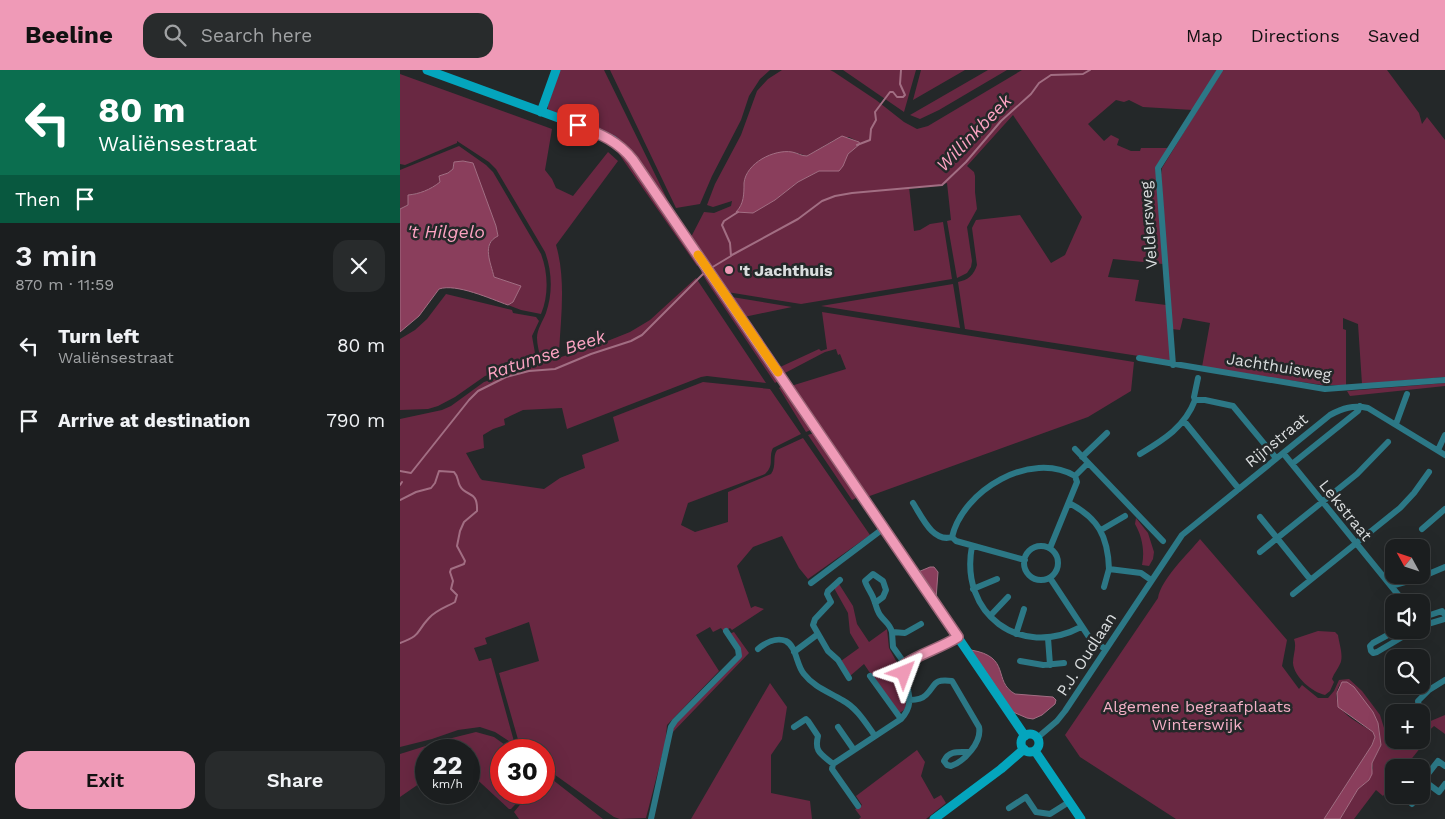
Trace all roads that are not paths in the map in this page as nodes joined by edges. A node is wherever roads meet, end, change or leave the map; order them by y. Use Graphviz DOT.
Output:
graph roads {
  1 [pos="427,70"];
  2 [pos="556,70"];
  3 [pos="1220,70"];
  4 [pos="541,112"];
  5 [pos="1139,358"];
  6 [pos="1173,365"];
  7 [pos="1198,378"];
  8 [pos="1445,380"];
  9 [pos="1407,394"];
  10 [pos="1195,400"];
  11 [pos="1360,406"];
  12 [pos="1184,421"];
  13 [pos="1396,424"];
  14 [pos="1108,433"];
  15 [pos="1445,434"];
  16 [pos="1388,442"];
  17 [pos="1075,449"];
  18 [pos="1438,450"];
  19 [pos="1283,453"];
  20 [pos="1140,454"];
  21 [pos="1445,455"];
  22 [pos="1082,457"];
  23 [pos="1276,458"];
  24 [pos="1088,463"];
  25 [pos="1292,464"];
  26 [pos="1429,472"];
  27 [pos="1075,476"];
  28 [pos="1239,489"];
  29 [pos="1322,502"];
  30 [pos="914,503"];
  31 [pos="1069,503"];
  32 [pos="1445,509"];
  33 [pos="1125,516"];
  34 [pos="1260,517"];
  35 [pos="884,528"];
  36 [pos="1422,529"];
  37 [pos="1101,530"];
  38 [pos="952,537"];
  39 [pos="1277,538"];
  40 [pos="1163,541"];
  41 [pos="1356,544"];
  42 [pos="972,546"];
  43 [pos="1050,548"];
  44 [pos="1260,552"];
  45 [pos="1025,560"];
  46 [pos="1445,567"];
  47 [pos="1109,569"];
  48 [pos="1050,578"];
  49 [pos="997,579"];
  50 [pos="1310,579"];
  51 [pos="840,580"];
  52 [pos="1151,580"];
  53 [pos="811,583"];
  54 [pos="1391,586"];
  55 [pos="1104,587"];
  56 [pos="973,589"];
  57 [pos="1293,594"];
  58 [pos="1398,594"];
  59 [pos="1008,597"];
  60 [pos="875,603"];
  61 [pos="1024,609"];
  62 [pos="1430,615"];
  63 [pos="990,616"];
  64 [pos="1445,617"];
  65 [pos="1430,623"];
  66 [pos="920,624"];
  67 [pos="1082,627"];
  68 [pos="726,631"];
  69 [pos="892,632"];
  70 [pos="818,634"];
  71 [pos="1016,634"];
  72 [pos="1385,636"];
  73 [pos="958,637"];
  74 [pos="1048,638"];
  75 [pos="1399,639"];
  76 [pos="758,649"];
  77 [pos="1105,649"];
  78 [pos="794,652"];
  79 [pos="1020,661"];
  80 [pos="1064,663"];
  81 [pos="905,664"];
  82 [pos="1050,665"];
  83 [pos="870,676"];
  84 [pos="849,678"];
  85 [pos="1445,681"];
  86 [pos="910,700"];
  87 [pos="1418,704"];
  88 [pos="901,719"];
  89 [pos="794,727"];
  90 [pos="838,727"];
  91 [pos="875,736"];
  92 [pos="1025,736"];
  93 [pos="1037,738"];
  94 [pos="1024,749"];
  95 [pos="854,750"];
  96 [pos="1034,751"];
  97 [pos="969,752"];
  98 [pos="833,764"];
  99 [pos="1445,766"];
  100 [pos="1430,772"];
  101 [pos="1445,784"];
  102 [pos="1430,787"];
  103 [pos="1069,802"];
  104 [pos="858,806"];
  105 [pos="1009,808"];
  106 [pos="650,819"];
  107 [pos="934,819"];
  108 [pos="1081,819"];
  1 -- 4 [label="street"];
  2 -- 4 [label="street"];
  3 -- 6 [label="street, Veldersweg"];
  4 -- 35 [label="street"];
  5 -- 6 [label="street, Jachthuisweg"];
  6 -- 8 [label="street, Jachthuisweg"];
  7 -- 10 [label="street"];
  9 -- 13 [label="street"];
  10 -- 12 [label="street"];
  10 -- 23 [label="street"];
  11 -- 13 [label="street"];
  11 -- 19 [label="street, Rijnstraat"];
  11 -- 25 [label="street"];
  12 -- 20 [label="street"];
  12 -- 28 [label="street"];
  13 -- 18 [label="street"];
  14 -- 22 [label="street"];
  15 -- 18 [label="street"];
  16 -- 29 [label="street"];
  17 -- 22 [label="street"];
  18 -- 21 [label="street"];
  19 -- 23 [label="street, Rijnstraat"];
  19 -- 25 [label="street, Lekstraat"];
  22 -- 24 [label="street"];
  23 -- 28 [label="street, Rijnstraat"];
  24 -- 27 [label="street"];
  24 -- 40 [label="street"];
  25 -- 29 [label="street, Lekstraat"];
  26 -- 41 [label="street"];
  27 -- 31 [label="street"];
  27 -- 38 [label="street"];
  28 -- 52 [label="street, Rijnstraat"];
  29 -- 39 [label="street"];
  29 -- 41 [label="street, Lekstraat"];
  30 -- 38 [label="street"];
  31 -- 37 [label="street"];
  31 -- 43 [label="street"];
  32 -- 36 [label="street"];
  33 -- 37 [label="street"];
  34 -- 39 [label="street"];
  35 -- 53 [label="street"];
  35 -- 73 [label="street"];
  37 -- 47 [label="street"];
  38 -- 42 [label="street"];
  39 -- 44 [label="street"];
  39 -- 50 [label="street"];
  41 -- 50 [label="street"];
  41 -- 54 [label="street, Lekstraat"];
  42 -- 45 [label="street"];
  42 -- 56 [label="street"];
  43 -- 45 [label="street"];
  43 -- 48 [label="street"];
  45 -- 48 [label="street"];
  46 -- 54 [label="street"];
  47 -- 52 [label="street"];
  47 -- 55 [label="street"];
  48 -- 67 [label="street"];
  49 -- 56 [label="street"];
  50 -- 57 [label="street"];
  51 -- 70 [label="street"];
  52 -- 77 [label="street, P.J. Oudlaan"];
  54 -- 58 [label="street, Lekstraat"];
  56 -- 63 [label="street"];
  59 -- 63 [label="street"];
  60 -- 69 [label="street"];
  61 -- 71 [label="street"];
  62 -- 64 [label="street"];
  63 -- 71 [label="street"];
  64 -- 65 [label="street"];
  66 -- 69 [label="street"];
  67 -- 74 [label="street"];
  67 -- 77 [label="street"];
  68 -- 106 [label="street"];
  69 -- 81 [label="street"];
  70 -- 78 [label="street"];
  70 -- 84 [label="street"];
  71 -- 74 [label="street"];
  72 -- 75 [label="street"];
  73 -- 81 [label="street"];
  73 -- 92 [label="street"];
  74 -- 82 [label="street"];
  76 -- 78 [label="street"];
  77 -- 93 [label="street, P.J. Oudlaan"];
  78 -- 91 [label="street"];
  79 -- 82 [label="street"];
  80 -- 82 [label="street"];
  81 -- 86 [label="street"];
  83 -- 88 [label="street"];
  85 -- 87 [label="street"];
  86 -- 88 [label="street"];
  86 -- 97 [label="street"];
  88 -- 91 [label="street"];
  89 -- 98 [label="street"];
  90 -- 95 [label="street"];
  91 -- 95 [label="street"];
  92 -- 93 [label="street"];
  92 -- 94 [label="street"];
  93 -- 96 [label="street"];
  94 -- 96 [label="street"];
  94 -- 107 [label="street"];
  95 -- 98 [label="street"];
  96 -- 103 [label="street"];
  98 -- 104 [label="street"];
  99 -- 100 [label="street"];
  101 -- 102 [label="street"];
  103 -- 105 [label="street"];
  103 -- 108 [label="street"];
}
